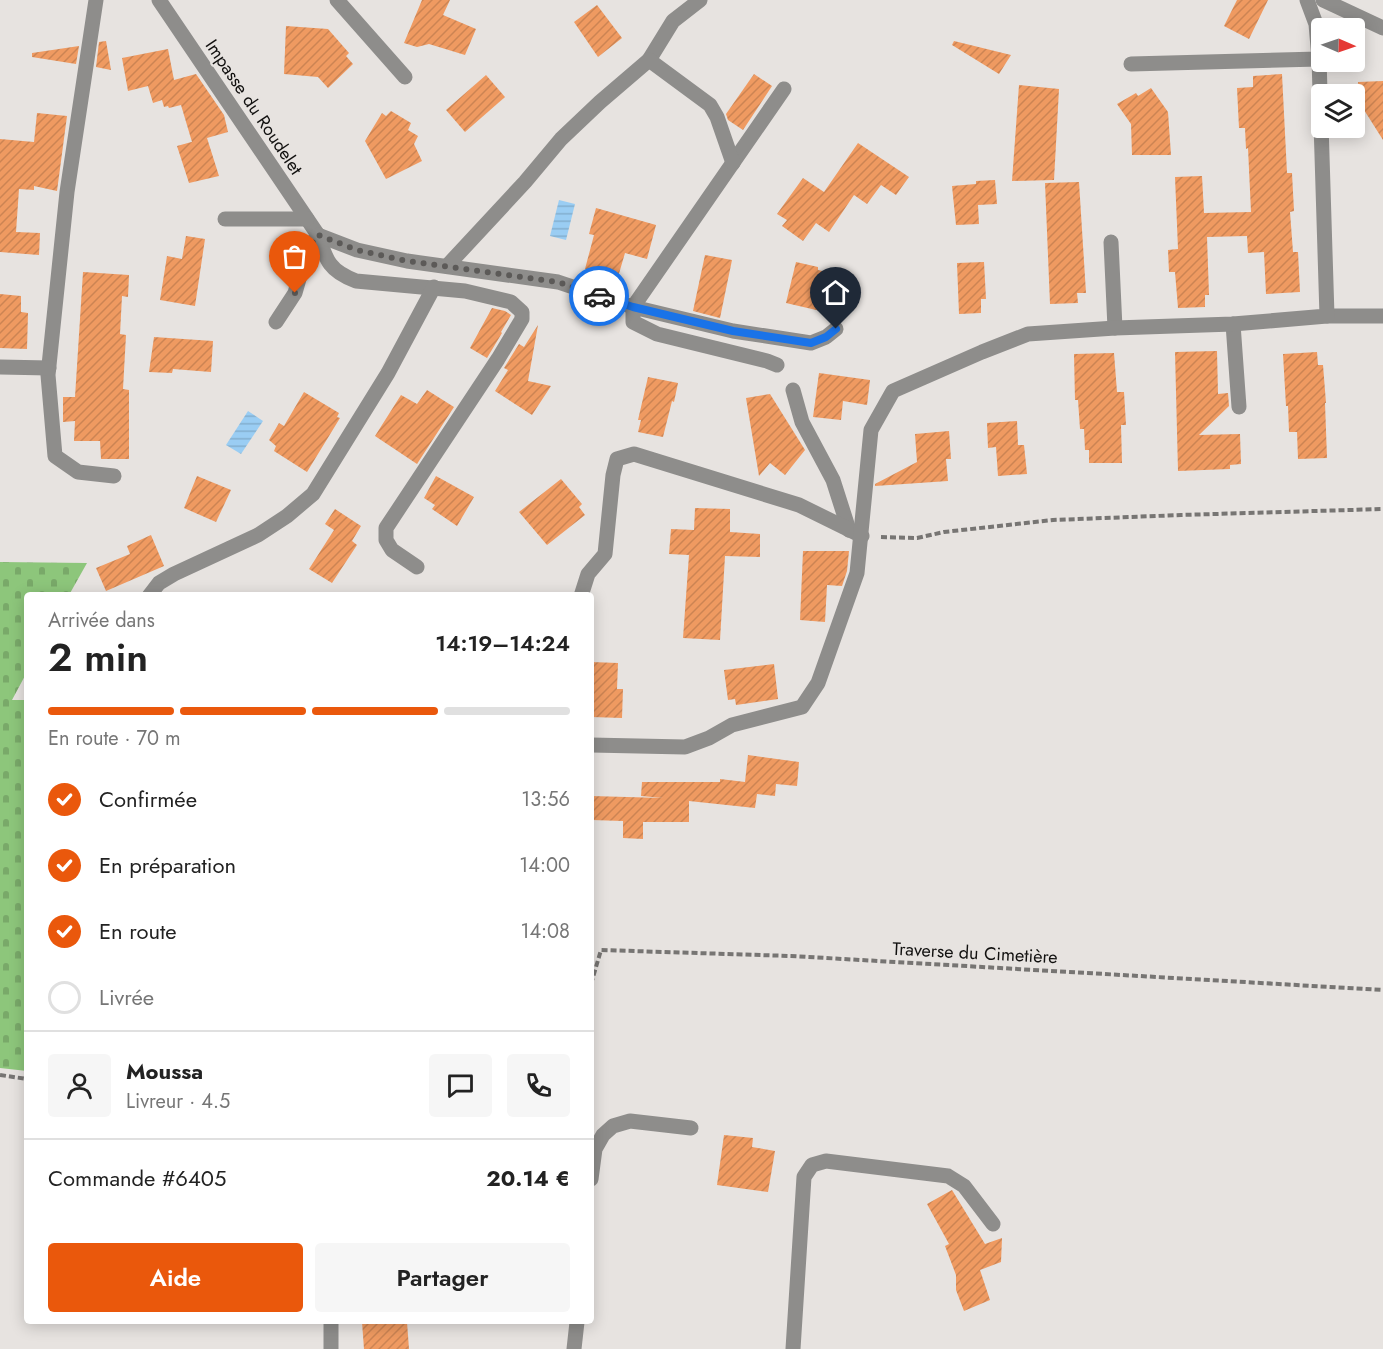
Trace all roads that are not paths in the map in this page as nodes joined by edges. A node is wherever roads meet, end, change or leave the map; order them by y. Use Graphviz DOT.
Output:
graph roads {
  1 [pos="96,0"];
  2 [pos="159,0"];
  3 [pos="337,0"];
  4 [pos="700,0"];
  5 [pos="1307,0"];
  6 [pos="1323,0"];
  7 [pos="1314,18"];
  8 [pos="1383,28"];
  9 [pos="1311,59"];
  10 [pos="649,60"];
  11 [pos="1131,64"];
  12 [pos="1319,72"];
  13 [pos="405,77"];
  14 [pos="784,88"];
  15 [pos="733,164"];
  16 [pos="225,219"];
  17 [pos="307,219"];
  18 [pos="318,235"];
  19 [pos="1111,242"];
  20 [pos="447,266"];
  21 [pos="434,287"];
  22 [pos="633,307"];
  23 [pos="1327,316"];
  24 [pos="1383,316"];
  25 [pos="276,322"];
  26 [pos="1233,324"];
  27 [pos="1115,328"];
  28 [pos="836,329"];
  29 [pos="777,365"];
  30 [pos="0,367"];
  31 [pos="49,368"];
  32 [pos="793,390"];
  33 [pos="1239,407"];
  34 [pos="114,476"];
  35 [pos="856,533"];
  36 [pos="417,567"];
  37 [pos="151,592"];
  38 [pos="582,592"];
  39 [pos="594,746"];
  40 [pos="691,1128"];
  41 [pos="594,1156"];
  42 [pos="993,1224"];
  43 [pos="331,1324"];
  44 [pos="577,1324"];
  45 [pos="332,1349"];
  46 [pos="574,1349"];
  47 [pos="793,1349"];
  1 -- 31 [label="street"];
  2 -- 17 [label="street, Impasse du Roudelet"];
  3 -- 13 [label="street"];
  4 -- 10 [label="street"];
  5 -- 7 [label="street"];
  6 -- 8 [label="street"];
  9 -- 11 [label="street"];
  10 -- 15 [label="street"];
  10 -- 20 [label="street"];
  12 -- 23 [label="street"];
  14 -- 15 [label="street"];
  15 -- 22 [label="street"];
  16 -- 17 [label="street"];
  17 -- 18 [label="street, Impasse du Roudelet"];
  18 -- 20 [label="street"];
  18 -- 21 [label="street, Impasse du Roudelet"];
  18 -- 25 [label="street"];
  19 -- 27 [label="street"];
  20 -- 22 [label="street"];
  21 -- 36 [label="street, Impasse du Roudelet"];
  21 -- 37 [label="street"];
  22 -- 28 [label="street"];
  22 -- 29 [label="street"];
  23 -- 24 [label="street"];
  23 -- 26 [label="street"];
  26 -- 27 [label="street"];
  26 -- 33 [label="street"];
  27 -- 35 [label="street"];
  30 -- 31 [label="street"];
  31 -- 34 [label="street"];
  32 -- 35 [label="street"];
  35 -- 38 [label="street"];
  35 -- 39 [label="street"];
  40 -- 41 [label="street"];
  42 -- 47 [label="street"];
  43 -- 45 [label="street"];
  44 -- 46 [label="street"];
}
